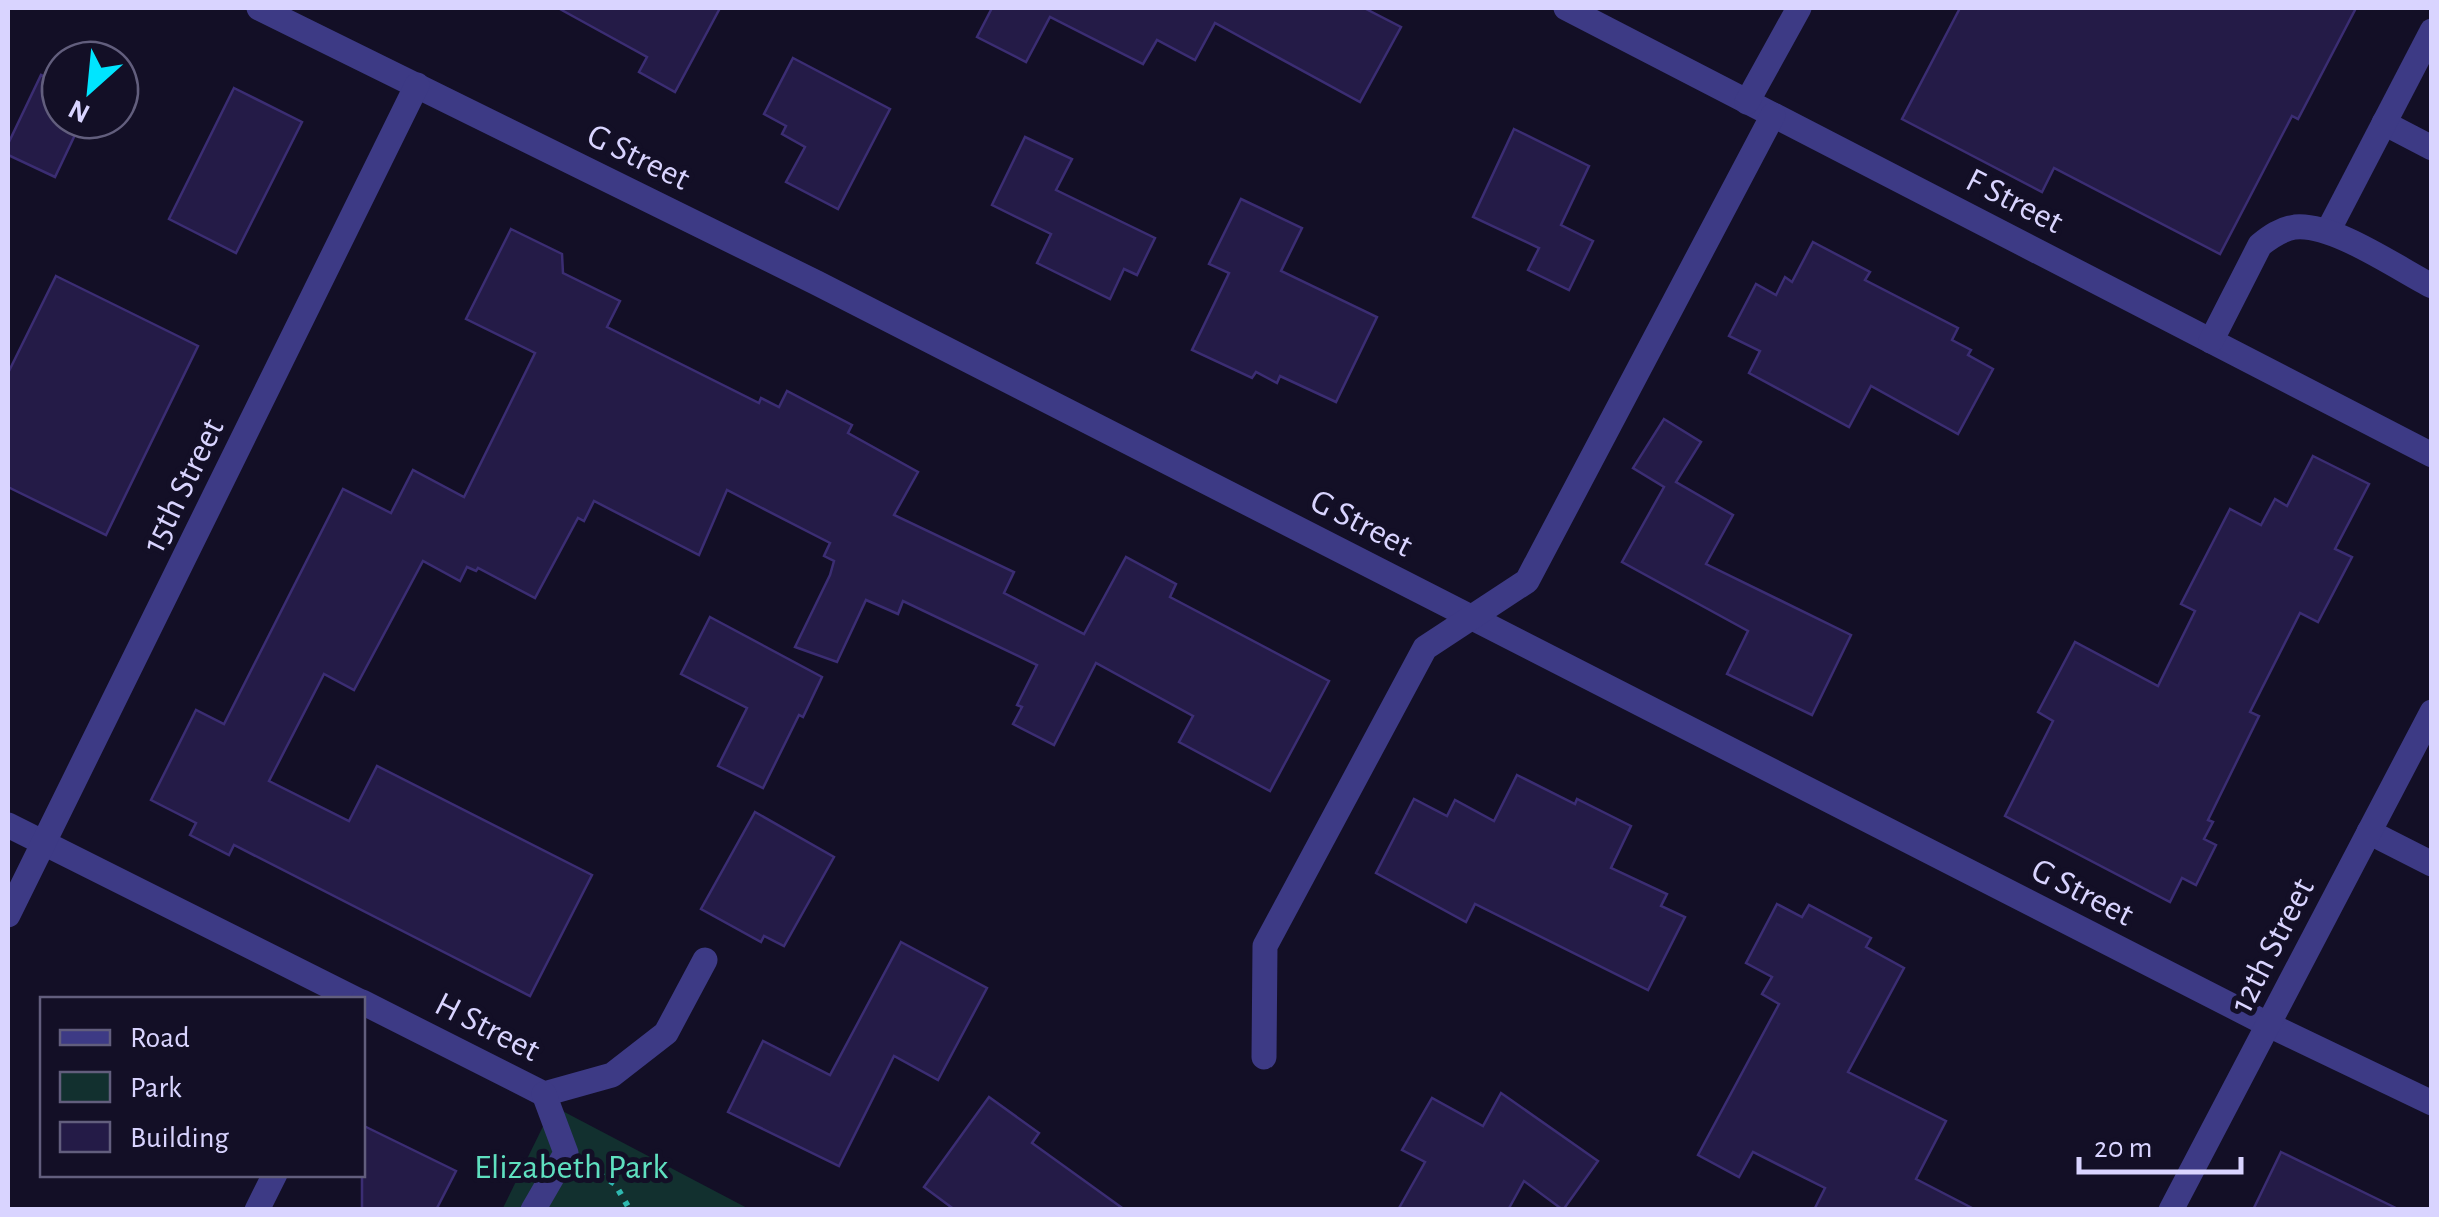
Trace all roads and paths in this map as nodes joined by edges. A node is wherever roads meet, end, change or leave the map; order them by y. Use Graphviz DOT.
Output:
graph roads {
  1 [pos="259,8"];
  2 [pos="1566,8"];
  3 [pos="1799,8"];
  4 [pos="2432,31"];
  5 [pos="418,85"];
  6 [pos="1748,102"];
  7 [pos="1773,115"];
  8 [pos="2384,123"];
  9 [pos="2432,148"];
  10 [pos="2328,231"];
  11 [pos="2432,286"];
  12 [pos="2211,341"];
  13 [pos="2432,455"];
  14 [pos="1472,618"];
  15 [pos="2432,712"];
  16 [pos="8,825"];
  17 [pos="2368,832"];
  18 [pos="46,843"];
  19 [pos="2432,864"];
  20 [pos="8,915"];
  21 [pos="706,960"];
  22 [pos="351,997"];
  23 [pos="365,1004"];
  24 [pos="2269,1025"];
  25 [pos="1264,1058"];
  26 [pos="544,1094"];
  27 [pos="2432,1103"];
  28 [pos="274,1177"];
  29 [pos="257,1210"];
  30 [pos="533,1210"];
  31 [pos="2171,1210"];
  1 -- 5 [label="street, G Street"];
  2 -- 6 [label="street, F Street"];
  3 -- 6 [label="street"];
  4 -- 8 [label="street"];
  5 -- 14 [label="street, G Street"];
  5 -- 18 [label="street, 15th Street"];
  6 -- 7 [label="street, F Street"];
  7 -- 12 [label="street, F Street"];
  7 -- 14 [label="street"];
  8 -- 9 [label="street"];
  8 -- 10 [label="street"];
  10 -- 11 [label="street"];
  10 -- 12 [label="street"];
  12 -- 13 [label="street, F Street"];
  14 -- 24 [label="street, G Street"];
  14 -- 25 [label="street"];
  15 -- 17 [label="street, 12th Street"];
  16 -- 18 [label="street, H Street"];
  17 -- 19 [label="street"];
  17 -- 24 [label="street, 12th Street"];
  18 -- 20 [label="street, 15th Street"];
  18 -- 22 [label="street, H Street"];
  21 -- 26 [label="street, H Street"];
  23 -- 26 [label="street, H Street"];
  24 -- 27 [label="street, G Street"];
  24 -- 31 [label="street, 12th Street"];
  26 -- 30 [label="street"];
  28 -- 29 [label="street"];
}
